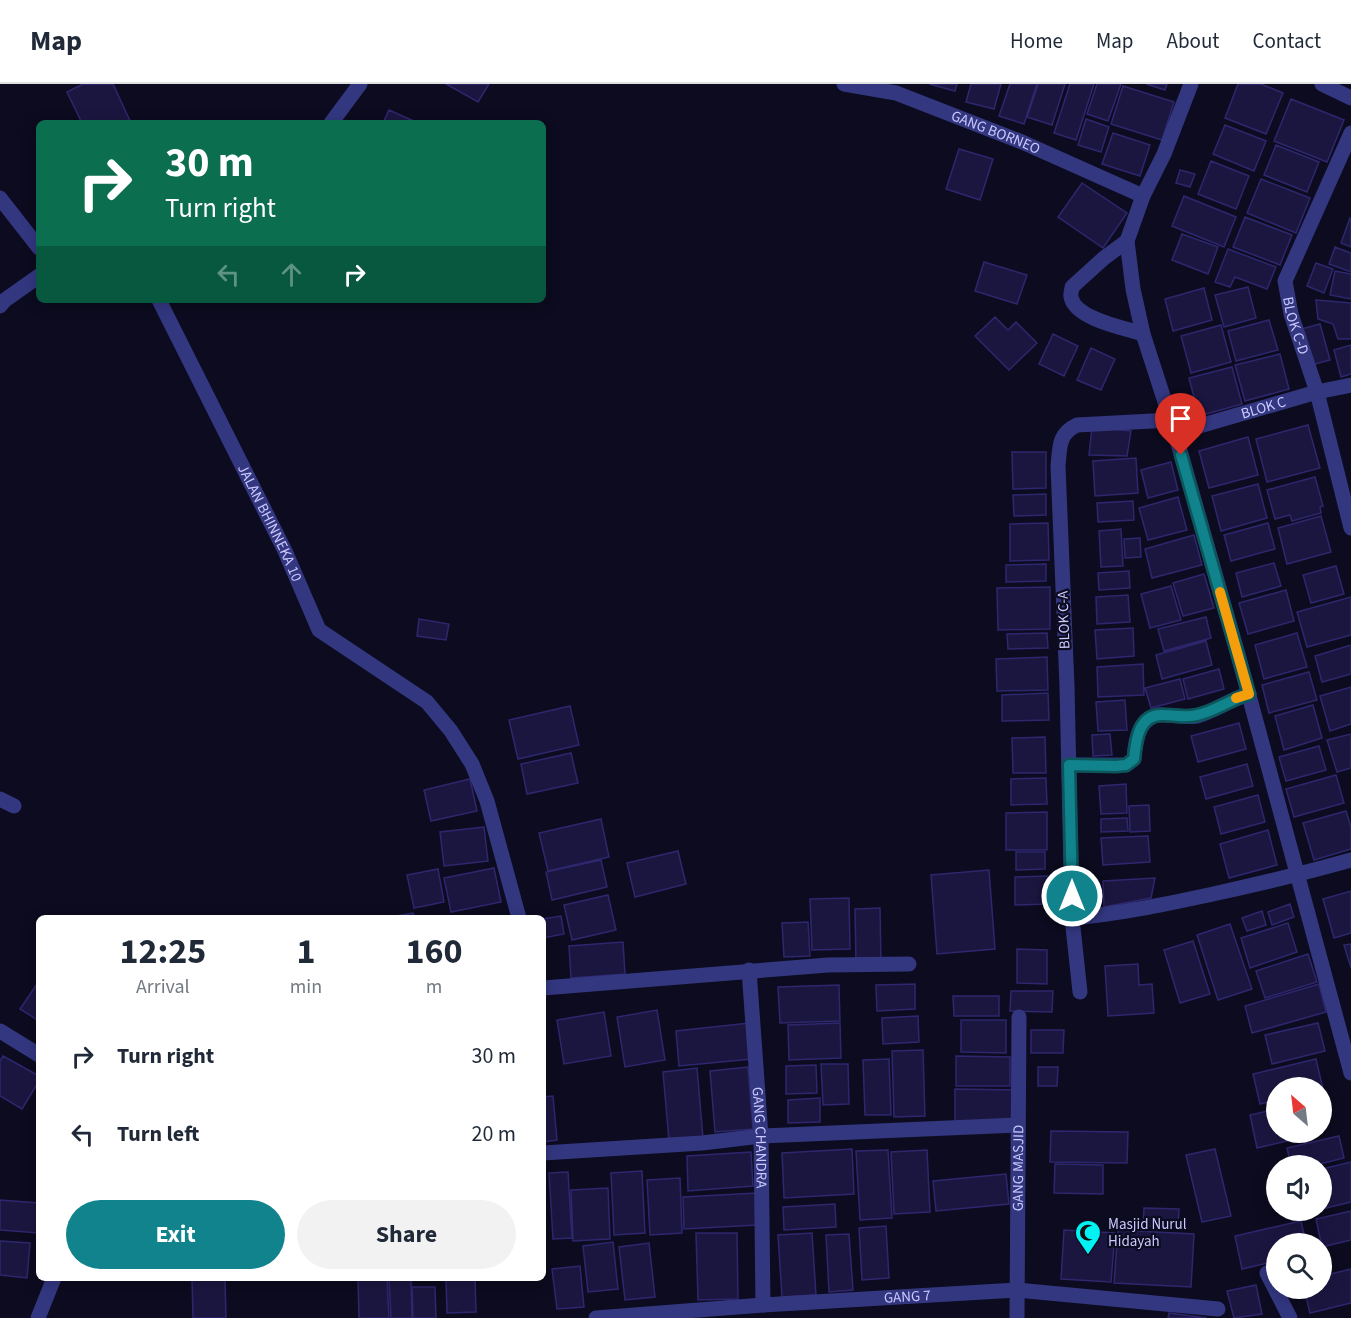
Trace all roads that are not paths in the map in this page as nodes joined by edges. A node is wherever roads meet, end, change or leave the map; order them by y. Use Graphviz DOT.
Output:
graph roads {
  1 [pos="360,84"];
  2 [pos="844,84"];
  3 [pos="1191,84"];
  4 [pos="1322,84"];
  5 [pos="1351,98"];
  6 [pos="333,120"];
  7 [pos="1351,133"];
  8 [pos="1143,196"];
  9 [pos="0,198"];
  10 [pos="1127,242"];
  11 [pos="36,244"];
  12 [pos="36,278"];
  13 [pos="2,300"];
  14 [pos="161,303"];
  15 [pos="1143,333"];
  16 [pos="1351,384"];
  17 [pos="1317,392"];
  18 [pos="1173,427"];
  19 [pos="1351,528"];
  20 [pos="1249,694"];
  21 [pos="1069,765"];
  22 [pos="1351,860"];
  23 [pos="1297,875"];
  24 [pos="518,915"];
  25 [pos="1072,918"];
  26 [pos="909,964"];
  27 [pos="749,970"];
  28 [pos="546,988"];
  29 [pos="1080,992"];
  30 [pos="1019,1017"];
  31 [pos="0,1031"];
  32 [pos="36,1053"];
  33 [pos="1351,1073"];
  34 [pos="1018,1125"];
  35 [pos="761,1136"];
  36 [pos="546,1153"];
  37 [pos="53,1281"];
  38 [pos="1017,1290"];
  39 [pos="1280,1299"];
  40 [pos="763,1305"];
  41 [pos="1218,1308"];
  42 [pos="38,1318"];
  43 [pos="596,1318"];
  44 [pos="1017,1318"];
  45 [pos="1290,1318"];
  1 -- 6 [label="street"];
  2 -- 8 [label="street, GANG BORNEO"];
  3 -- 8 [label="street"];
  4 -- 5 [label="street"];
  7 -- 17 [label="street, BLOK C-D"];
  8 -- 10 [label="street"];
  9 -- 11 [label="street"];
  10 -- 15 [label="street"];
  10 -- 15 [label="street"];
  12 -- 13 [label="street"];
  14 -- 24 [label="street, JALAN BHINNEKA 10"];
  15 -- 18 [label="street"];
  16 -- 17 [label="street, BLOK C"];
  17 -- 18 [label="street, BLOK C"];
  17 -- 19 [label="street, BLOK C-D"];
  18 -- 20 [label="street"];
  18 -- 21 [label="street, BLOK C-A"];
  20 -- 21 [label="street"];
  20 -- 23 [label="street"];
  21 -- 25 [label="street, BLOK C-A"];
  22 -- 23 [label="street"];
  23 -- 25 [label="street"];
  23 -- 33 [label="street"];
  25 -- 29 [label="street, BLOK C-A"];
  26 -- 27 [label="street"];
  27 -- 28 [label="street"];
  27 -- 35 [label="street, GANG CHANDRA"];
  30 -- 34 [label="street, GANG MASJID"];
  31 -- 32 [label="street"];
  34 -- 35 [label="street"];
  34 -- 38 [label="street, GANG MASJID"];
  35 -- 36 [label="street"];
  35 -- 40 [label="street, GANG CHANDRA"];
  37 -- 42 [label="street"];
  38 -- 40 [label="street, GANG 7"];
  38 -- 41 [label="street, GANG 7"];
  38 -- 44 [label="street, GANG MASJID"];
  39 -- 45 [label="street"];
  40 -- 43 [label="street, GANG 7"];
}
